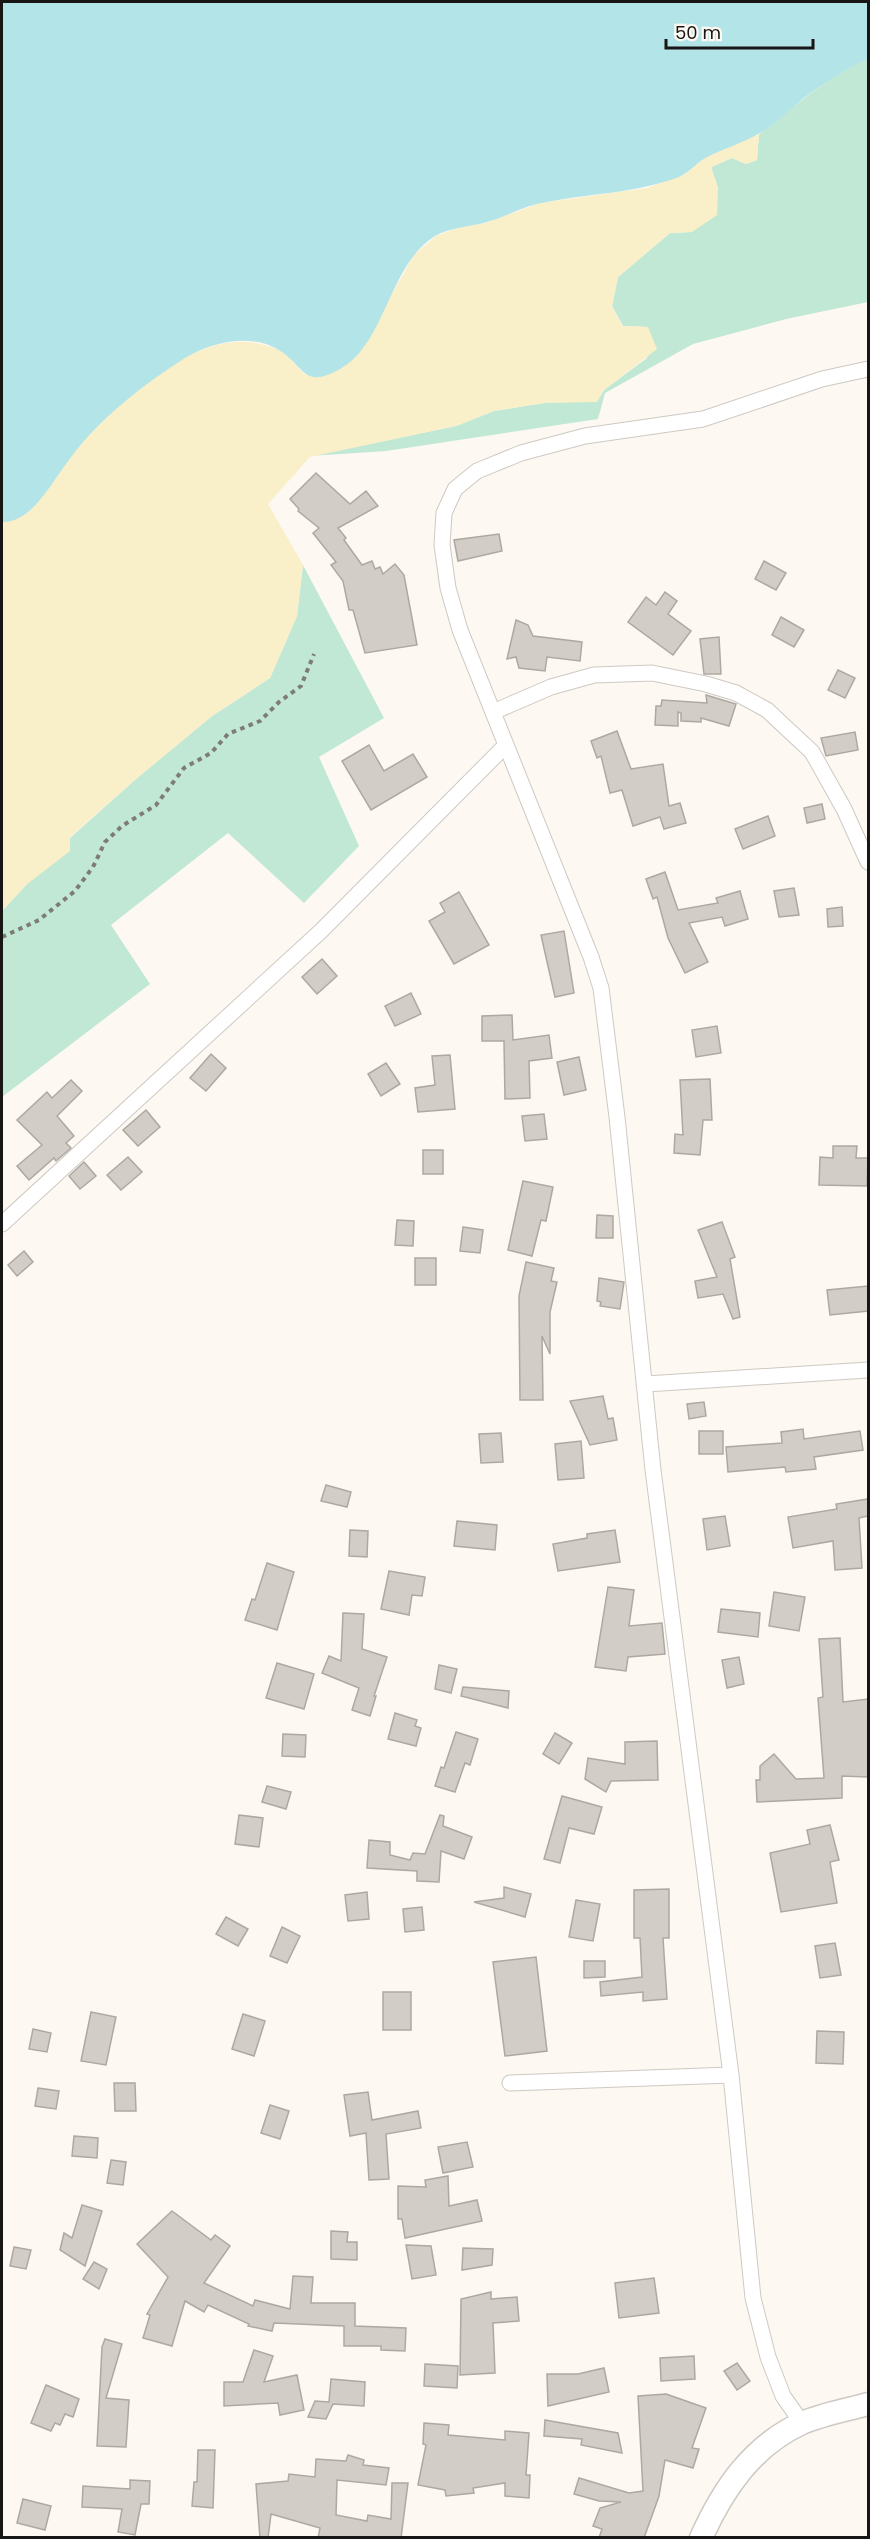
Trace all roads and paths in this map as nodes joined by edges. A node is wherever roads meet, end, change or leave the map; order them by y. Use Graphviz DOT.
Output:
graph roads {
  1 [pos="868,369"];
  2 [pos="314,654"];
  3 [pos="493,712"];
  4 [pos="505,746"];
  5 [pos="868,862"];
  6 [pos="2,937"];
  7 [pos="2,1224"];
  8 [pos="868,1370"];
  9 [pos="646,1384"];
  10 [pos="731,2075"];
  11 [pos="510,2084"];
  12 [pos="868,2404"];
  13 [pos="802,2423"];
  14 [pos="701,2538"];
  1 -- 3 [label="street"];
  2 -- 6 [label="path"];
  3 -- 4 [label="street"];
  3 -- 5 [label="street"];
  4 -- 7 [label="street"];
  4 -- 9 [label="street"];
  8 -- 9 [label="street"];
  9 -- 10 [label="street"];
  10 -- 11 [label="street"];
  10 -- 13 [label="street"];
  12 -- 13 [label="main road"];
  13 -- 14 [label="main road"];
}
